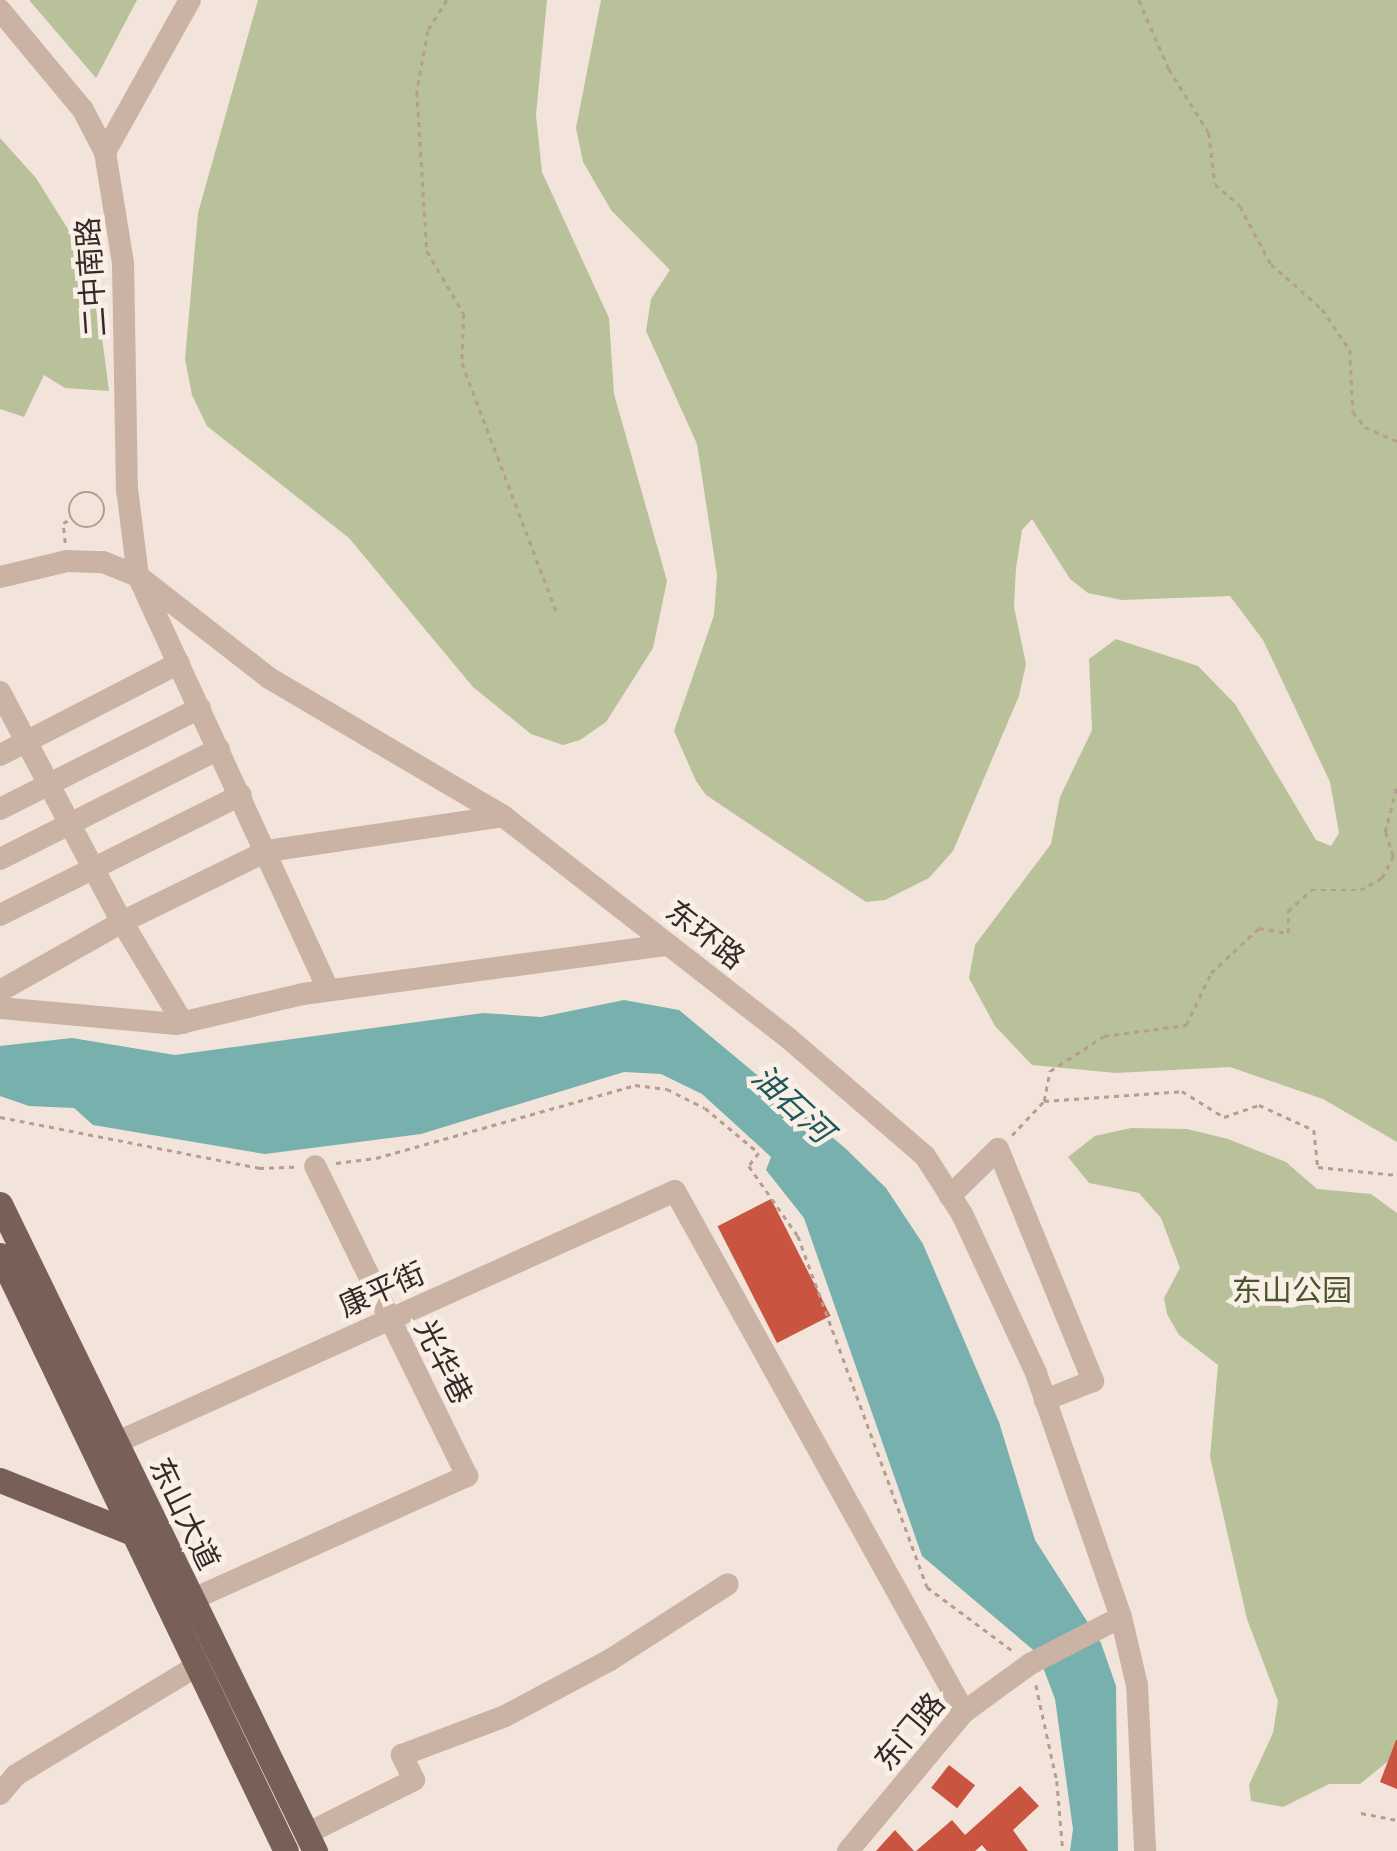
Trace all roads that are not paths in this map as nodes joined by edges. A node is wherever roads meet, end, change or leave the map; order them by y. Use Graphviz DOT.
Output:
graph roads {
  1 [pos="190,0"];
  2 [pos="0,10"];
  3 [pos="105,152"];
  4 [pos="138,576"];
  5 [pos="0,577"];
  6 [pos="179,663"];
  7 [pos="0,692"];
  8 [pos="200,708"];
  9 [pos="22,744"];
  10 [pos="219,749"];
  11 [pos="0,755"];
  12 [pos="46,786"];
  13 [pos="241,796"];
  14 [pos="0,809"];
  15 [pos="504,816"];
  16 [pos="68,825"];
  17 [pos="267,851"];
  18 [pos="0,859"];
  19 [pos="92,869"];
  20 [pos="0,915"];
  21 [pos="122,922"];
  22 [pos="667,945"];
  23 [pos="0,990"];
  24 [pos="328,990"];
  25 [pos="0,1008"];
  26 [pos="182,1023"];
  27 [pos="315,1166"];
  28 [pos="950,1196"];
  29 [pos="0,1204"];
  30 [pos="0,1255"];
  31 [pos="388,1320"];
  32 [pos="1045,1400"];
  33 [pos="113,1444"];
  34 [pos="0,1480"];
  35 [pos="129,1532"];
  36 [pos="164,1546"];
  37 [pos="728,1584"];
  38 [pos="190,1600"];
  39 [pos="1113,1621"];
  40 [pos="196,1668"];
  41 [pos="964,1712"];
  42 [pos="0,1794"];
  43 [pos="302,1845"];
  44 [pos="848,1851"];
  45 [pos="1145,1851"];
  1 -- 3 [label="street"];
  2 -- 3 [label="street, 二中南路"];
  3 -- 4 [label="street, 二中南路"];
  4 -- 5 [label="street, 东环路"];
  4 -- 6 [label="street, 二中南路"];
  4 -- 15 [label="street, 东环路"];
  6 -- 8 [label="street, 二中南路"];
  6 -- 9 [label="street"];
  7 -- 9 [label="street"];
  8 -- 10 [label="street, 二中南路"];
  8 -- 12 [label="street"];
  9 -- 11 [label="street"];
  9 -- 12 [label="street"];
  10 -- 13 [label="street, 二中南路"];
  10 -- 16 [label="street"];
  12 -- 14 [label="street"];
  12 -- 16 [label="street"];
  13 -- 17 [label="street, 二中南路"];
  13 -- 19 [label="street"];
  15 -- 17 [label="street"];
  15 -- 22 [label="street, 东环路"];
  16 -- 18 [label="street"];
  16 -- 19 [label="street"];
  17 -- 21 [label="street"];
  17 -- 24 [label="street, 二中南路"];
  19 -- 20 [label="street"];
  19 -- 21 [label="street"];
  21 -- 23 [label="street"];
  21 -- 26 [label="street"];
  22 -- 24 [label="street"];
  22 -- 28 [label="street, 东环路"];
  24 -- 26 [label="street"];
  25 -- 26 [label="street"];
  27 -- 31 [label="street, 光华巷"];
  28 -- 32 [label="street, 东环路"];
  28 -- 32 [label="street"];
  29 -- 33 [label="main road, 东山大道"];
  30 -- 35 [label="main road, 东山大道"];
  31 -- 33 [label="street, 康平街"];
  31 -- 38 [label="street, 光华巷"];
  31 -- 41 [label="street, 康平街"];
  32 -- 39 [label="street, 东环路"];
  33 -- 36 [label="main road, 东山大道"];
  34 -- 35 [label="main road"];
  35 -- 36 [label="main road"];
  35 -- 40 [label="main road, 东山大道"];
  36 -- 38 [label="main road, 东山大道"];
  37 -- 43 [label="street"];
  38 -- 43 [label="main road, 东山大道"];
  39 -- 41 [label="street, 东门路"];
  39 -- 45 [label="street, 东环路"];
  40 -- 42 [label="street"];
  40 -- 43 [label="main road, 东山大道"];
  41 -- 44 [label="street, 东门路"];
}
